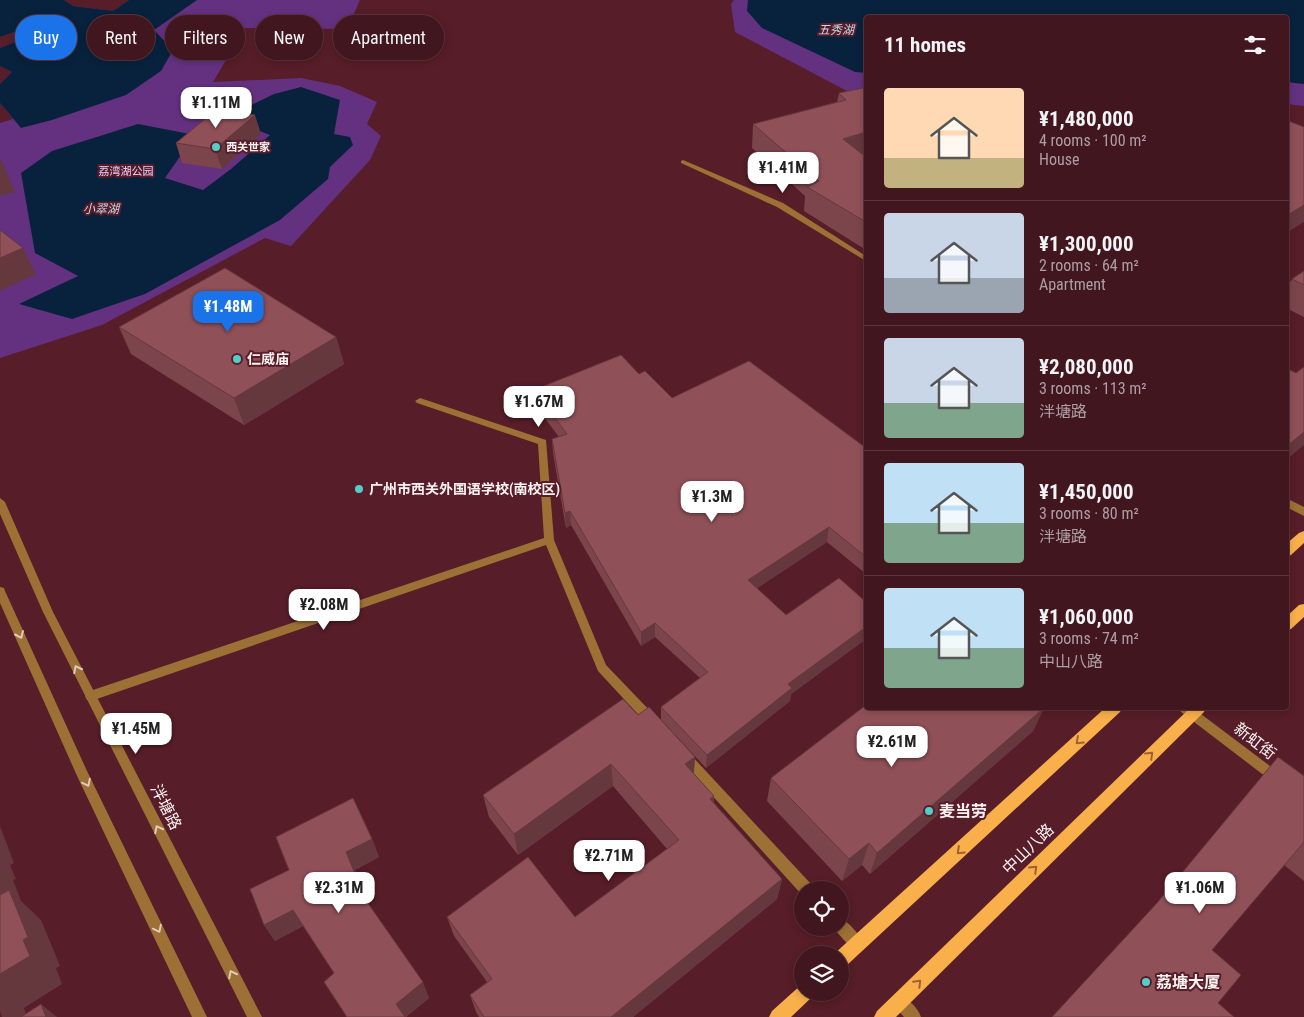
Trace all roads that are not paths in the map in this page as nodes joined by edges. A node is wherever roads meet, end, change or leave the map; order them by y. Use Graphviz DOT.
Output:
graph roads {
  1 [pos="683,162"];
  2 [pos="864,258"];
  3 [pos="420,402"];
  4 [pos="0,502"];
  5 [pos="1289,504"];
  6 [pos="1304,512"];
  7 [pos="1304,536"];
  8 [pos="549,540"];
  9 [pos="1289,549"];
  10 [pos="0,591"];
  11 [pos="1304,609"];
  12 [pos="1289,623"];
  13 [pos="91,696"];
  14 [pos="1113,710"];
  15 [pos="1192,710"];
  16 [pos="1194,710"];
  17 [pos="662,732"];
  18 [pos="675,746"];
  19 [pos="1289,788"];
  20 [pos="799,881"];
  21 [pos="849,935"];
  22 [pos="857,944"];
  23 [pos="849,952"];
  24 [pos="795,1001"];
  25 [pos="899,1001"];
  26 [pos="200,1017"];
  27 [pos="255,1017"];
  28 [pos="778,1017"];
  29 [pos="883,1017"];
  30 [pos="914,1017"];
  1 -- 2 [label="street"];
  3 -- 8 [label="street"];
  13 -- 4 [label="street, 泮塘路, one-way"];
  5 -- 6 [label="street"];
  7 -- 9 [label="main road"];
  8 -- 13 [label="street"];
  8 -- 17 [label="street"];
  10 -- 26 [label="street, one-way"];
  11 -- 12 [label="main road"];
  27 -- 13 [label="street, 泮塘路, one-way"];
  14 -- 22 [label="main road, one-way"];
  25 -- 15 [label="main road, 中山八路, one-way"];
  16 -- 19 [label="street, 新虹街"];
  18 -- 20 [label="street"];
  21 -- 22 [label="street"];
  22 -- 23 [label="main road"];
  24 -- 28 [label="main road"];
  25 -- 29 [label="main road, 中山八路"];
  25 -- 30 [label="street"];
}
